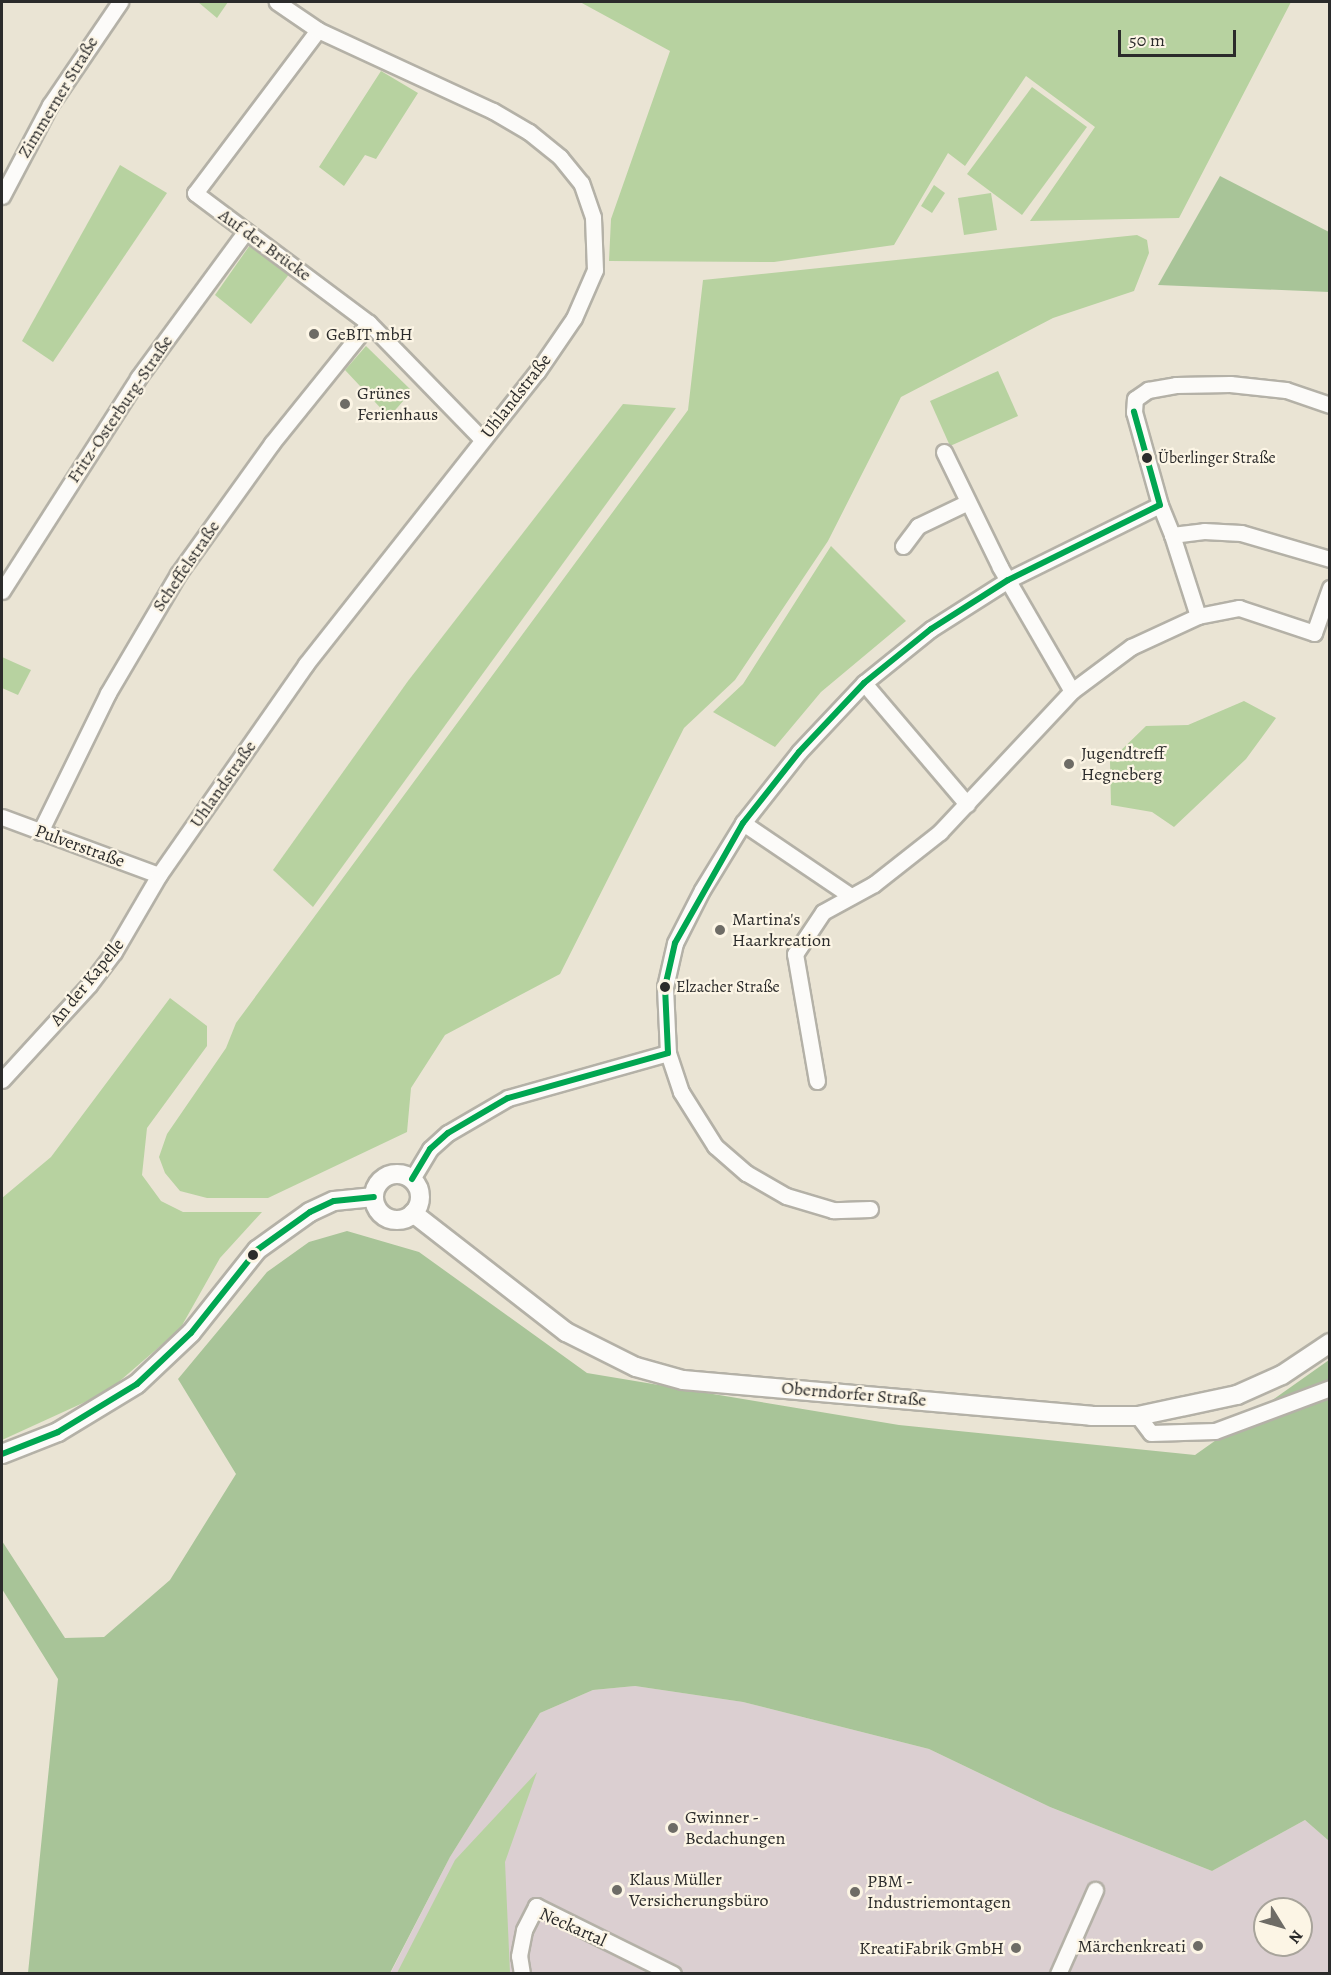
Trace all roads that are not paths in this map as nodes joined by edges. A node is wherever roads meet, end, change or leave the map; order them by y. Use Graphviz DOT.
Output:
graph roads {
  1 [pos="120,2"];
  2 [pos="277,2"];
  3 [pos="318,30"];
  4 [pos="2,196"];
  5 [pos="246,231"];
  6 [pos="369,323"];
  7 [pos="1329,405"];
  8 [pos="482,439"];
  9 [pos="944,452"];
  10 [pos="968,502"];
  11 [pos="1160,505"];
  12 [pos="1172,535"];
  13 [pos="903,546"];
  14 [pos="1329,559"];
  15 [pos="1008,580"];
  16 [pos="1329,588"];
  17 [pos="2,591"];
  18 [pos="1198,616"];
  19 [pos="864,683"];
  20 [pos="1072,690"];
  21 [pos="967,804"];
  22 [pos="2,817"];
  23 [pos="743,823"];
  24 [pos="40,832"];
  25 [pos="159,875"];
  26 [pos="851,896"];
  27 [pos="668,1053"];
  28 [pos="2,1080"];
  29 [pos="817,1081"];
  30 [pos="412,1179"];
  31 [pos="374,1197"];
  32 [pos="870,1209"];
  33 [pos="413,1214"];
  34 [pos="1329,1343"];
  35 [pos="1329,1388"];
  36 [pos="1138,1416"];
  37 [pos="2,1454"];
  38 [pos="1095,1890"];
  39 [pos="522,1974"];
  40 [pos="673,1974"];
  41 [pos="1058,1974"];
  1 -- 4 [label="street, Zimmerner Straße"];
  2 -- 3 [label="street, Uhlandstraße"];
  3 -- 5 [label="street, Auf der Brücke"];
  3 -- 8 [label="street, Uhlandstraße"];
  5 -- 6 [label="street, Auf der Brücke"];
  5 -- 17 [label="street, Fritz-Osterburg-Straße"];
  6 -- 8 [label="street, Auf der Brücke"];
  6 -- 24 [label="street, Scheffelstraße"];
  7 -- 11 [label="street"];
  8 -- 25 [label="street, Uhlandstraße"];
  9 -- 10 [label="street"];
  10 -- 13 [label="street"];
  10 -- 15 [label="street"];
  11 -- 12 [label="street"];
  11 -- 15 [label="street"];
  12 -- 14 [label="street"];
  12 -- 18 [label="street"];
  15 -- 19 [label="street"];
  15 -- 20 [label="street"];
  16 -- 18 [label="street"];
  18 -- 20 [label="street"];
  19 -- 21 [label="street"];
  19 -- 23 [label="street"];
  20 -- 21 [label="street"];
  21 -- 26 [label="street"];
  22 -- 24 [label="street, Pulverstraße"];
  23 -- 26 [label="street"];
  23 -- 27 [label="street"];
  24 -- 25 [label="street, Pulverstraße"];
  25 -- 28 [label="street, An der Kapelle"];
  26 -- 29 [label="street"];
  27 -- 30 [label="street"];
  27 -- 32 [label="street"];
  30 -- 31 [label="street"];
  30 -- 33 [label="street"];
  31 -- 33 [label="street"];
  31 -- 37 [label="street"];
  33 -- 36 [label="street, Oberndorfer Straße"];
  34 -- 36 [label="street, Oberndorfer Straße"];
  35 -- 36 [label="street"];
  38 -- 41 [label="street"];
  39 -- 40 [label="street, Neckartal"];
}
